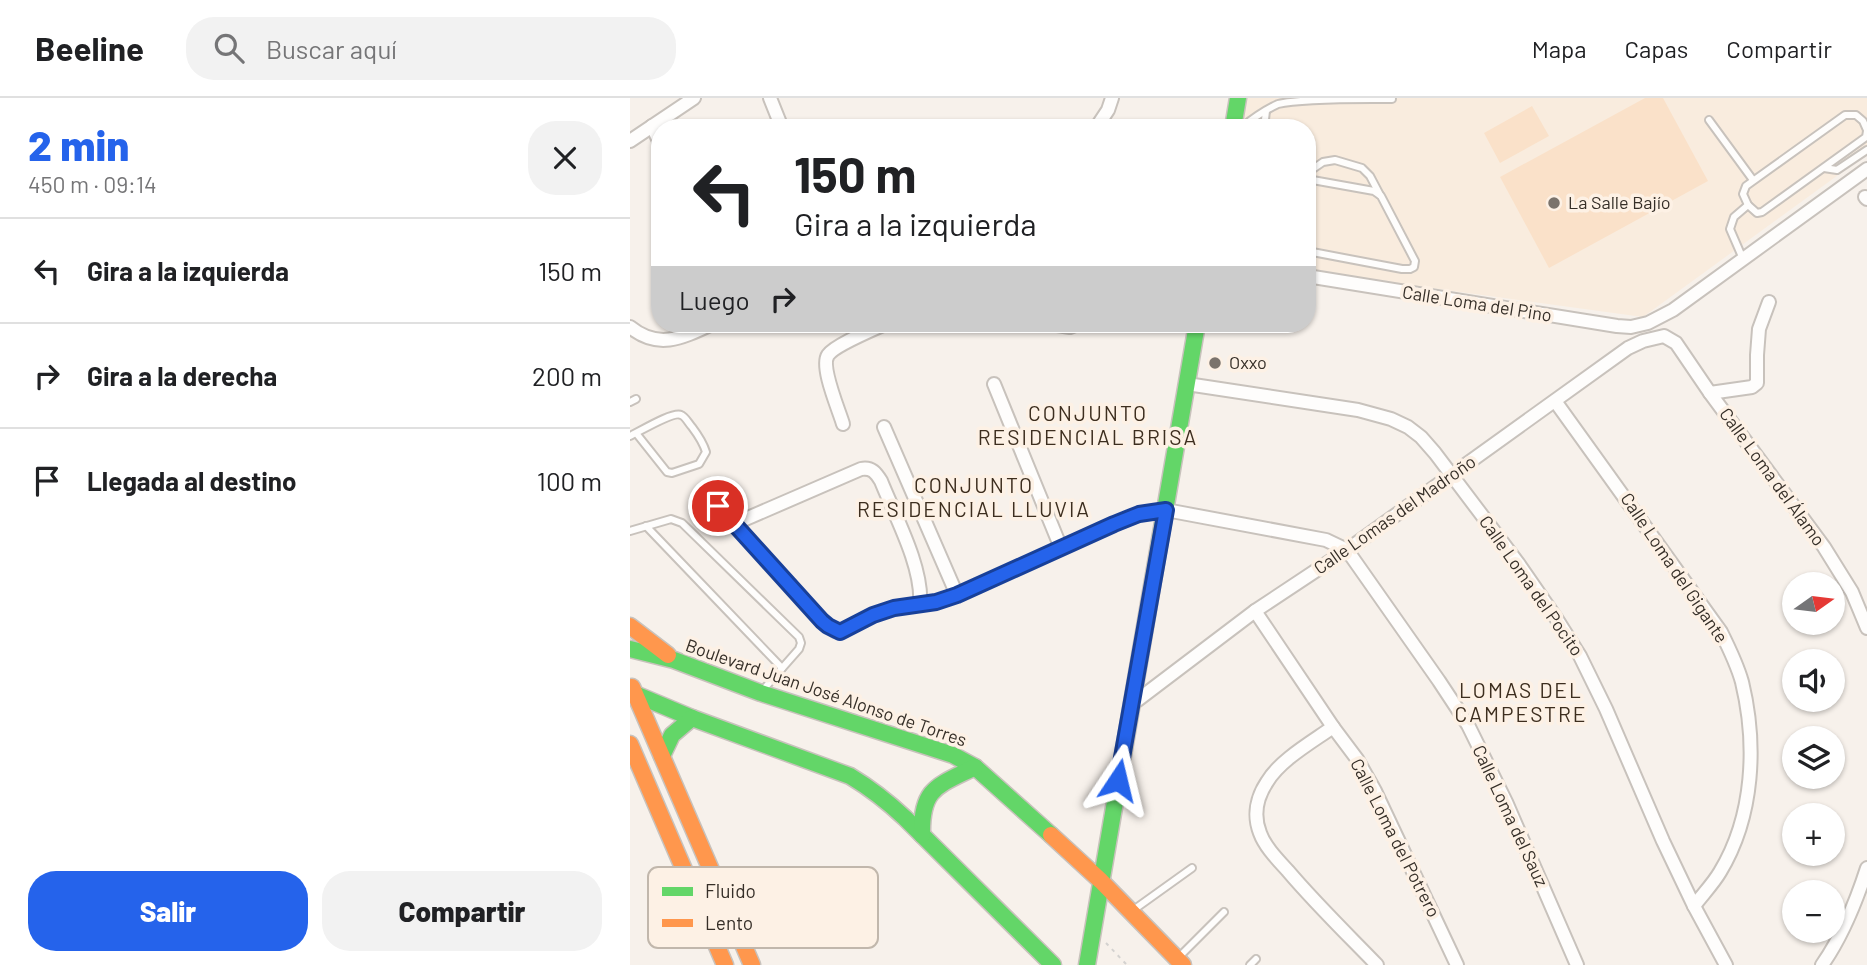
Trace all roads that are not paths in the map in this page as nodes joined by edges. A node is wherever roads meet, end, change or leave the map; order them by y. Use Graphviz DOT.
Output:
graph roads {
  1 [pos="694,98"];
  2 [pos="769,98"];
  3 [pos="1112,98"];
  4 [pos="1238,98"];
  5 [pos="1392,99"];
  6 [pos="1288,100"];
  7 [pos="1266,111"];
  8 [pos="662,119"];
  9 [pos="778,119"];
  10 [pos="1102,119"];
  11 [pos="1234,119"];
  12 [pos="1254,119"];
  13 [pos="1265,119"];
  14 [pos="1709,120"];
  15 [pos="651,127"];
  16 [pos="1867,131"];
  17 [pos="630,141"];
  18 [pos="1867,150"];
  19 [pos="1316,167"];
  20 [pos="1824,168"];
  21 [pos="1867,169"];
  22 [pos="1753,180"];
  23 [pos="1316,181"];
  24 [pos="1381,196"];
  25 [pos="1748,205"];
  26 [pos="1316,253"];
  27 [pos="1744,260"];
  28 [pos="1316,277"];
  29 [pos="1769,302"];
  30 [pos="630,327"];
  31 [pos="694,333"];
  32 [pos="867,333"];
  33 [pos="1196,333"];
  34 [pos="1664,336"];
  35 [pos="994,384"];
  36 [pos="1187,384"];
  37 [pos="1710,393"];
  38 [pos="1555,401"];
  39 [pos="844,424"];
  40 [pos="884,427"];
  41 [pos="633,435"];
  42 [pos="1452,475"];
  43 [pos="718,506"];
  44 [pos="1166,510"];
  45 [pos="734,524"];
  46 [pos="646,526"];
  47 [pos="630,531"];
  48 [pos="1062,548"];
  49 [pos="1347,550"];
  50 [pos="957,595"];
  51 [pos="920,604"];
  52 [pos="1255,611"];
  53 [pos="630,626"];
  54 [pos="1867,628"];
  55 [pos="630,649"];
  56 [pos="674,660"];
  57 [pos="782,668"];
  58 [pos="631,689"];
  59 [pos="761,693"];
  60 [pos="1131,705"];
  61 [pos="692,718"];
  62 [pos="1333,727"];
  63 [pos="630,744"];
  64 [pos="662,755"];
  65 [pos="975,767"];
  66 [pos="922,835"];
  67 [pos="683,867"];
  68 [pos="710,867"];
  69 [pos="1867,868"];
  70 [pos="1192,869"];
  71 [pos="1101,881"];
  72 [pos="1694,906"];
  73 [pos="1131,912"];
  74 [pos="1224,912"];
  75 [pos="718,948"];
  76 [pos="745,948"];
  77 [pos="1256,959"];
  78 [pos="1180,962"];
  79 [pos="725,965"];
  80 [pos="752,965"];
  81 [pos="1053,965"];
  82 [pos="1087,965"];
  83 [pos="1250,965"];
  84 [pos="1377,965"];
  85 [pos="1457,965"];
  86 [pos="1577,965"];
  87 [pos="1726,965"];
  88 [pos="1822,965"];
  1 -- 8 [label="street"];
  2 -- 9 [label="street"];
  3 -- 10 [label="street"];
  4 -- 11 [label="main road"];
  5 -- 6 [label="lane"];
  6 -- 7 [label="lane"];
  7 -- 12 [label="lane"];
  7 -- 13 [label="lane"];
  14 -- 22 [label="lane"];
  15 -- 17 [label="street"];
  16 -- 20 [label="lane"];
  16 -- 22 [label="lane"];
  18 -- 20 [label="lane"];
  19 -- 24 [label="lane"];
  20 -- 25 [label="lane"];
  21 -- 27 [label="street"];
  22 -- 25 [label="lane"];
  23 -- 24 [label="lane"];
  24 -- 26 [label="lane"];
  25 -- 27 [label="lane"];
  27 -- 28 [label="street, Calle Loma del Pino"];
  29 -- 37 [label="street"];
  30 -- 31 [label="street"];
  32 -- 39 [label="street"];
  33 -- 36 [label="main road"];
  34 -- 37 [label="street, Calle Loma del Álamo"];
  34 -- 38 [label="street, Calle Lomas del Madroño"];
  35 -- 48 [label="street"];
  36 -- 42 [label="street, Calle Loma del Pocito"];
  36 -- 44 [label="main road"];
  37 -- 54 [label="street, Calle Loma del Álamo"];
  38 -- 42 [label="street, Calle Lomas del Madroño"];
  38 -- 72 [label="street, Calle Loma del Gigante"];
  40 -- 50 [label="street"];
  41 -- 41 [label="lane"];
  42 -- 49 [label="street, Calle Lomas del Madroño"];
  42 -- 72 [label="street, Calle Loma del Pocito"];
  43 -- 45 [label="street"];
  44 -- 48 [label="street"];
  44 -- 49 [label="street"];
  44 -- 60 [label="main road"];
  45 -- 51 [label="street"];
  45 -- 51 [label="street"];
  46 -- 47 [label="lane"];
  46 -- 57 [label="lane"];
  46 -- 57 [label="lane"];
  48 -- 50 [label="street"];
  49 -- 52 [label="street, Calle Lomas del Madroño"];
  49 -- 86 [label="street, Calle Loma del Sauz"];
  50 -- 51 [label="street"];
  52 -- 60 [label="street, Calle Lomas del Madroño"];
  52 -- 62 [label="street, Calle Loma del Potrero"];
  53 -- 56 [label="main road"];
  55 -- 56 [label="main road, Boulevard Juan José Alonso de Torres"];
  56 -- 59 [label="main road, Boulevard Juan José Alonso de Torres"];
  57 -- 59 [label="lane"];
  58 -- 61 [label="main road"];
  58 -- 64 [label="main road"];
  59 -- 65 [label="main road, Boulevard Juan José Alonso de Torres"];
  60 -- 71 [label="main road"];
  61 -- 64 [label="main road"];
  61 -- 66 [label="main road"];
  62 -- 84 [label="street"];
  62 -- 85 [label="street, Calle Loma del Potrero"];
  63 -- 67 [label="main road"];
  64 -- 68 [label="main road"];
  65 -- 66 [label="main road"];
  65 -- 71 [label="main road, Boulevard Juan José Alonso de Torres"];
  66 -- 81 [label="main road"];
  69 -- 88 [label="street"];
  70 -- 73 [label="lane"];
  71 -- 73 [label="main road, Boulevard Juan José Alonso de Torres"];
  71 -- 82 [label="main road"];
  72 -- 87 [label="street, Calle Loma del Pocito"];
  73 -- 78 [label="main road, Boulevard Juan José Alonso de Torres"];
  74 -- 78 [label="lane"];
  75 -- 79 [label="main road"];
  76 -- 80 [label="main road"];
  77 -- 83 [label="lane"];
}
